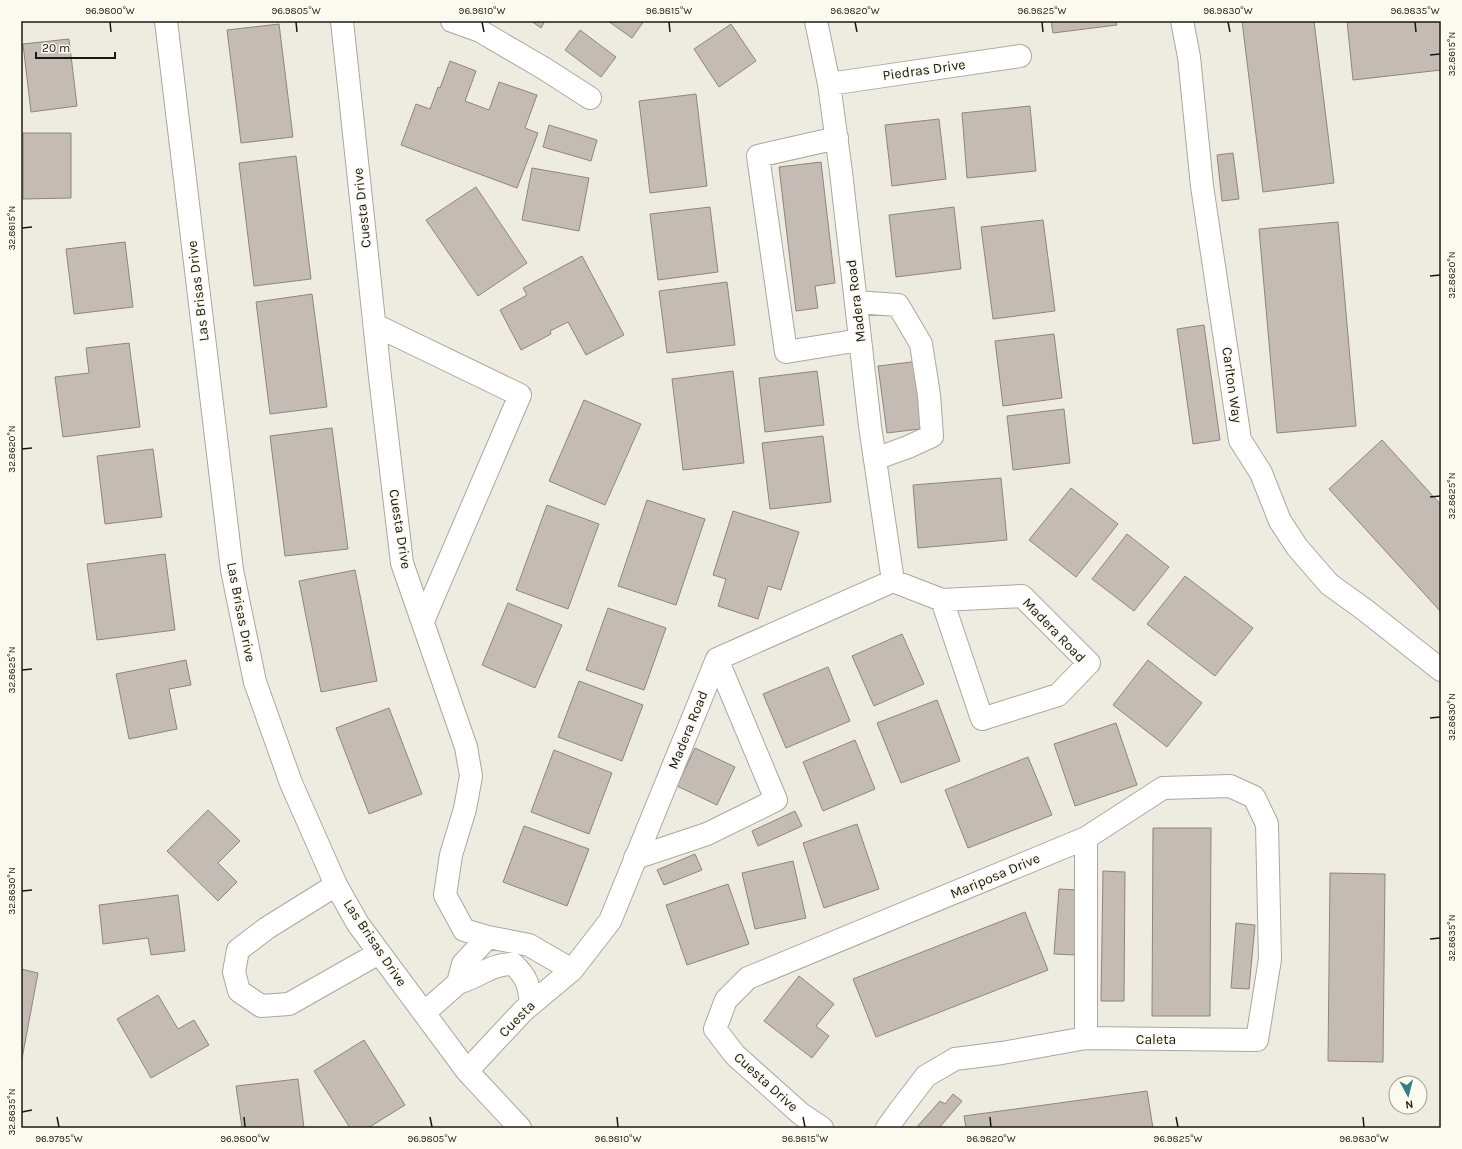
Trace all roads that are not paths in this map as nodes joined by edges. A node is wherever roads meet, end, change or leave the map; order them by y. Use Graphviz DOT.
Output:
graph roads {
  1 [pos="166,21"];
  2 [pos="342,21"];
  3 [pos="452,21"];
  4 [pos="816,21"];
  5 [pos="1182,21"];
  6 [pos="1020,56"];
  7 [pos="829,84"];
  8 [pos="590,98"];
  9 [pos="836,138"];
  10 [pos="856,302"];
  11 [pos="375,325"];
  12 [pos="860,340"];
  13 [pos="875,459"];
  14 [pos="893,581"];
  15 [pos="942,600"];
  16 [pos="423,622"];
  17 [pos="717,659"];
  18 [pos="1441,670"];
  19 [pos="1086,838"];
  20 [pos="1267,841"];
  21 [pos="635,858"];
  22 [pos="336,885"];
  23 [pos="488,936"];
  24 [pos="379,953"];
  25 [pos="572,970"];
  26 [pos="458,983"];
  27 [pos="531,1004"];
  28 [pos="424,1013"];
  29 [pos="715,1029"];
  30 [pos="1086,1038"];
  31 [pos="467,1071"];
  32 [pos="520,1128"];
  33 [pos="822,1128"];
  34 [pos="887,1128"];
  1 -- 22 [label="street, Las Brisas Drive"];
  2 -- 11 [label="street, Cuesta Drive"];
  3 -- 8 [label="street"];
  4 -- 7 [label="street, Madera Road"];
  5 -- 18 [label="street, Carlton Way"];
  6 -- 7 [label="street, Piedras Drive"];
  7 -- 9 [label="street, Madera Road"];
  9 -- 10 [label="street, Madera Road"];
  9 -- 12 [label="street"];
  10 -- 12 [label="street, Madera Road"];
  10 -- 13 [label="street"];
  11 -- 16 [label="street, Cuesta Drive"];
  11 -- 16 [label="street"];
  12 -- 13 [label="street, Madera Road"];
  13 -- 14 [label="street, Madera Road"];
  14 -- 15 [label="street, Madera Road"];
  14 -- 17 [label="street"];
  15 -- 15 [label="street, Madera Road"];
  16 -- 23 [label="street, Cuesta Drive"];
  17 -- 21 [label="street, Madera Road"];
  17 -- 21 [label="street"];
  19 -- 20 [label="street, Mariposa Drive"];
  19 -- 29 [label="street, Mariposa Drive"];
  19 -- 30 [label="street"];
  20 -- 30 [label="street, Caleta"];
  21 -- 25 [label="street, Madera Road"];
  22 -- 24 [label="street, Las Brisas Drive"];
  22 -- 24 [label="street"];
  23 -- 25 [label="street, Cuesta Drive"];
  23 -- 26 [label="street"];
  24 -- 28 [label="street, Las Brisas Drive"];
  25 -- 27 [label="street, Cuesta"];
  26 -- 27 [label="street"];
  26 -- 28 [label="street"];
  27 -- 31 [label="street, Cuesta"];
  28 -- 31 [label="street, Las Brisas Drive"];
  29 -- 33 [label="street, Cuesta Drive"];
  30 -- 34 [label="street, Caleta"];
  31 -- 32 [label="street, Las Brisas Drive"];
}
